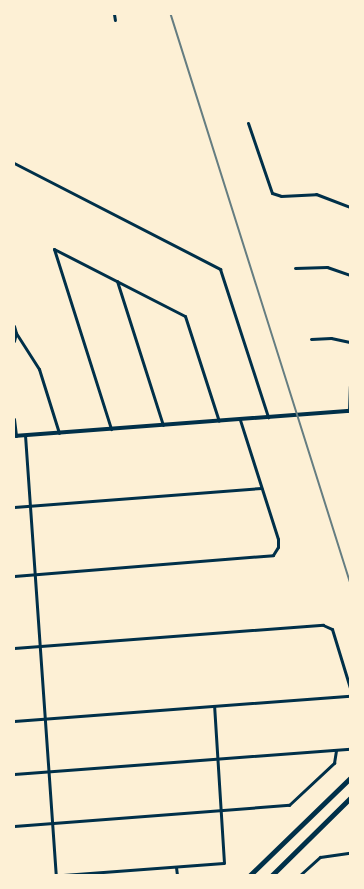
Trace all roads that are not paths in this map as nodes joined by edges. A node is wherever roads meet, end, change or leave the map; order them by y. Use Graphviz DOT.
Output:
graph roads {
  1 [pos="114,14"];
  2 [pos="116,20"];
  3 [pos="248,123"];
  4 [pos="14,163"];
  5 [pos="350,207"];
  6 [pos="295,268"];
  7 [pos="350,276"];
  8 [pos="117,281"];
  9 [pos="14,326"];
  10 [pos="16,333"];
  11 [pos="311,339"];
  12 [pos="14,341"];
  13 [pos="350,342"];
  14 [pos="350,386"];
  15 [pos="349,411"];
  16 [pos="268,417"];
  17 [pos="14,419"];
  18 [pos="240,420"];
  19 [pos="219,421"];
  20 [pos="163,425"];
  21 [pos="111,429"];
  22 [pos="59,433"];
  23 [pos="25,435"];
  24 [pos="15,436"];
  25 [pos="262,488"];
  26 [pos="30,505"];
  27 [pos="14,507"];
  28 [pos="35,575"];
  29 [pos="14,576"];
  30 [pos="40,646"];
  31 [pos="14,648"];
  32 [pos="350,688"];
  33 [pos="350,696"];
  34 [pos="214,706"];
  35 [pos="45,719"];
  36 [pos="14,721"];
  37 [pos="350,749"];
  38 [pos="336,750"];
  39 [pos="217,759"];
  40 [pos="48,772"];
  41 [pos="14,774"];
  42 [pos="350,778"];
  43 [pos="350,798"];
  44 [pos="221,810"];
  45 [pos="52,823"];
  46 [pos="14,826"];
  47 [pos="350,853"];
  48 [pos="176,867"];
  49 [pos="56,875"];
  50 [pos="63,875"];
  51 [pos="177,875"];
  52 [pos="250,875"];
  53 [pos="272,875"];
  54 [pos="300,875"];
  1 -- 2 [label="street"];
  3 -- 5 [label="street"];
  4 -- 16 [label="street"];
  6 -- 7 [label="street"];
  8 -- 19 [label="street"];
  8 -- 20 [label="street"];
  8 -- 21 [label="street"];
  9 -- 10 [label="street"];
  10 -- 12 [label="street"];
  10 -- 22 [label="street"];
  11 -- 13 [label="street"];
  14 -- 15 [label="street"];
  15 -- 16 [label="street"];
  16 -- 18 [label="street"];
  17 -- 24 [label="street"];
  18 -- 19 [label="street"];
  18 -- 25 [label="street"];
  19 -- 20 [label="street"];
  20 -- 21 [label="street"];
  21 -- 22 [label="street"];
  22 -- 23 [label="street"];
  23 -- 24 [label="street"];
  23 -- 26 [label="street"];
  25 -- 26 [label="street"];
  25 -- 28 [label="street"];
  26 -- 27 [label="street"];
  26 -- 28 [label="street"];
  28 -- 29 [label="street"];
  28 -- 30 [label="street"];
  30 -- 31 [label="street"];
  30 -- 32 [label="street"];
  30 -- 35 [label="street"];
  33 -- 34 [label="street"];
  34 -- 35 [label="street"];
  34 -- 39 [label="street"];
  35 -- 36 [label="street"];
  35 -- 40 [label="street"];
  37 -- 38 [label="street"];
  38 -- 39 [label="street"];
  38 -- 44 [label="street"];
  39 -- 40 [label="street"];
  39 -- 44 [label="street"];
  40 -- 41 [label="street"];
  40 -- 45 [label="street"];
  42 -- 52 [label="highway"];
  43 -- 53 [label="highway"];
  44 -- 45 [label="street"];
  44 -- 48 [label="street"];
  45 -- 46 [label="street"];
  45 -- 49 [label="street"];
  47 -- 54 [label="street"];
  48 -- 50 [label="street"];
  48 -- 51 [label="street"];
}
